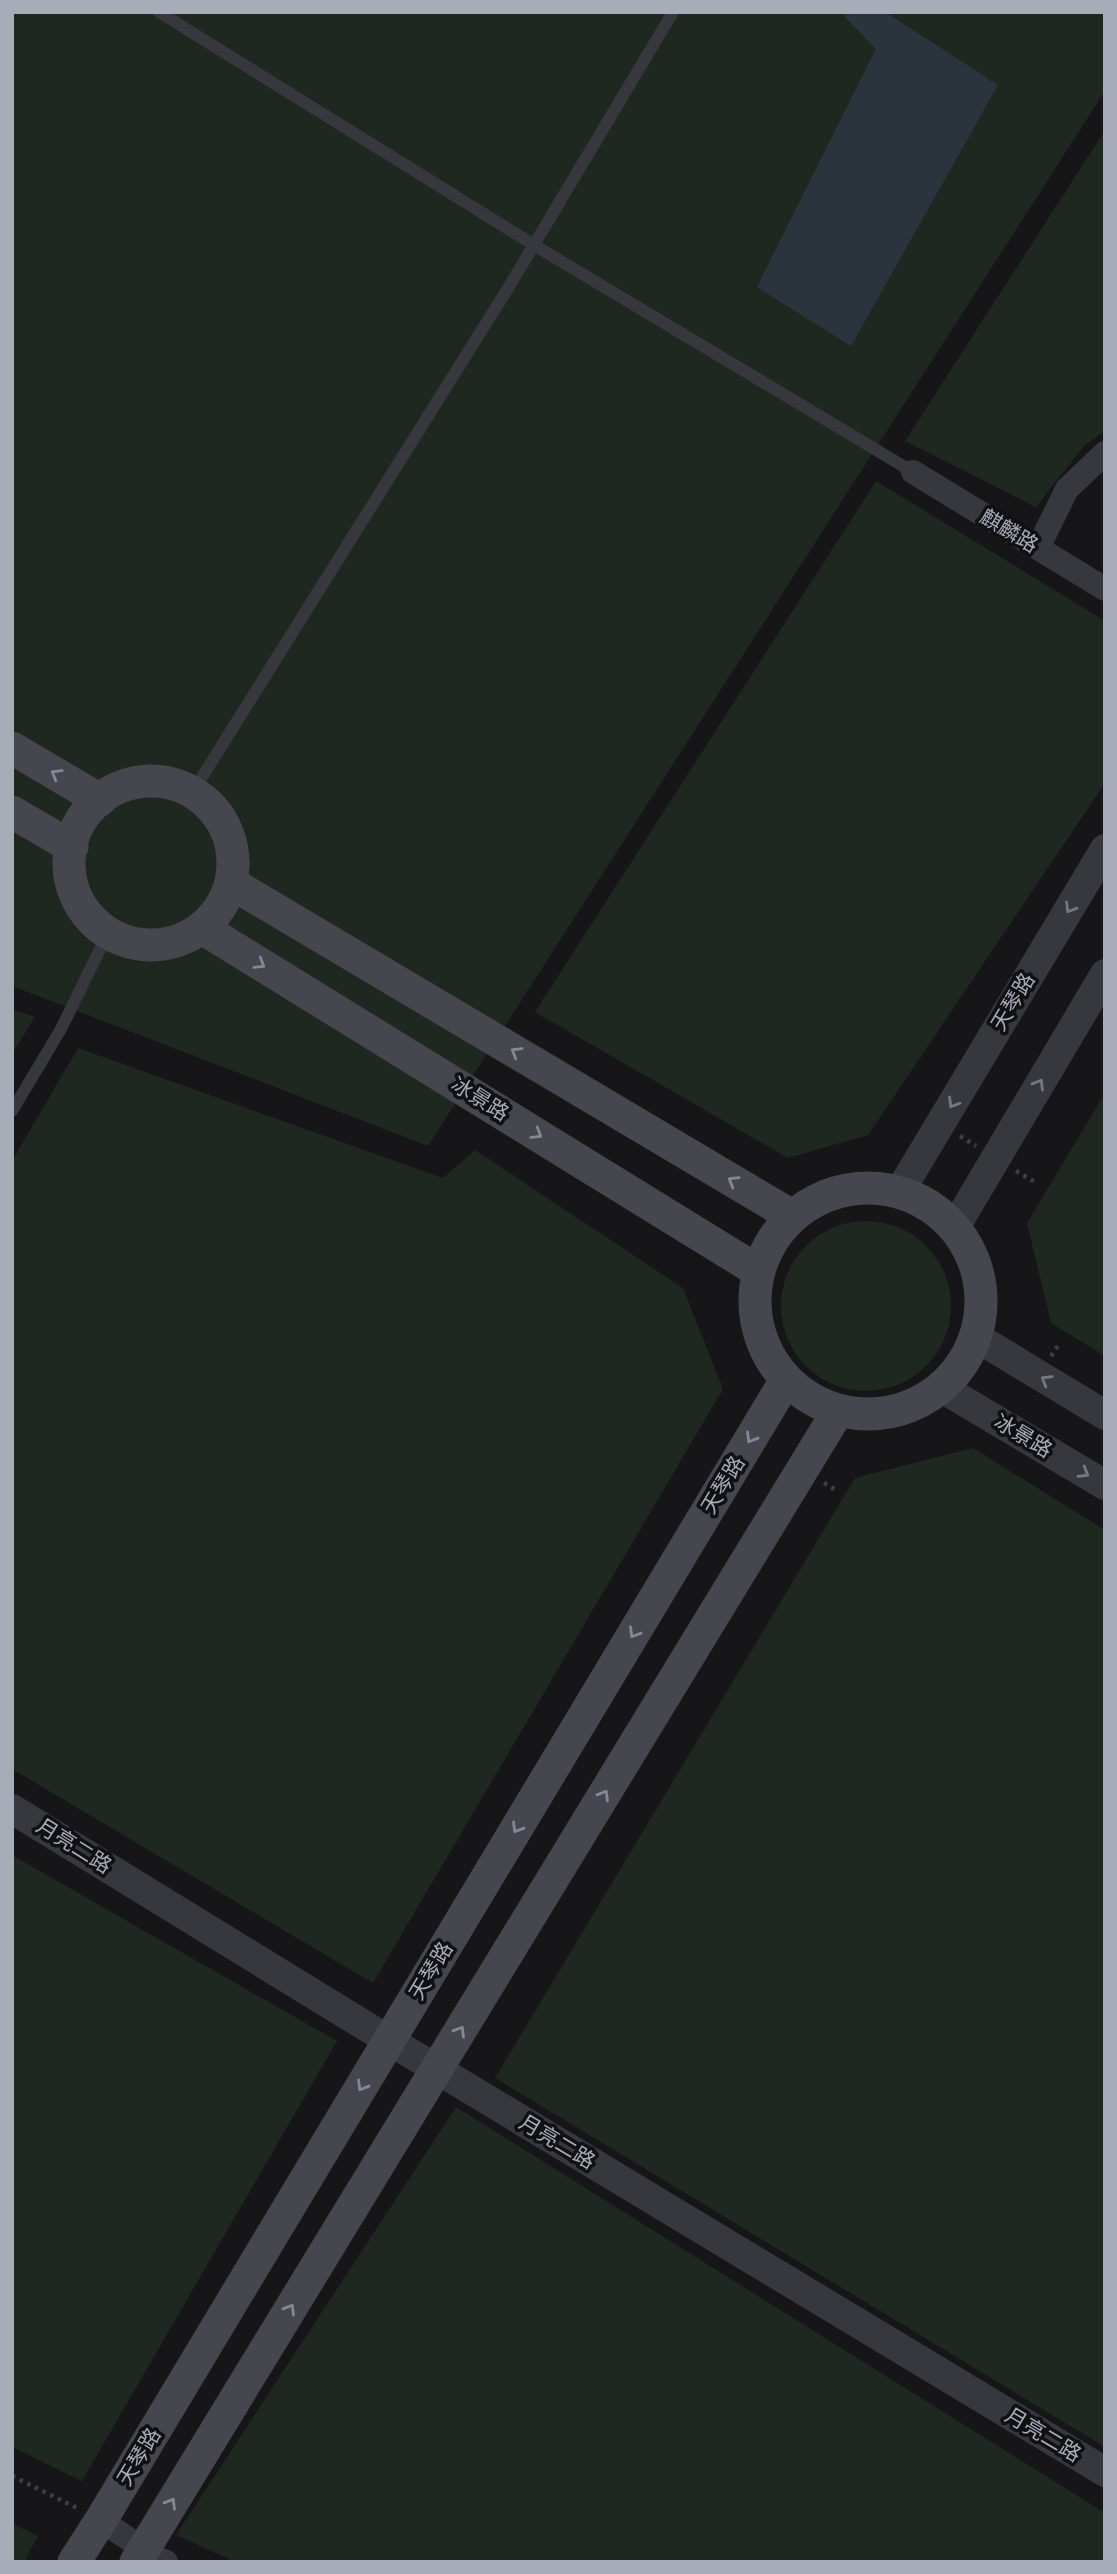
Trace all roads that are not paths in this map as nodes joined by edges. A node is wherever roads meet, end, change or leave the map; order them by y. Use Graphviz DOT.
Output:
graph roads {
  1 [pos="159,12"];
  2 [pos="673,12"];
  3 [pos="534,245"];
  4 [pos="1105,453"];
  5 [pos="913,472"];
  6 [pos="1038,548"];
  7 [pos="1105,589"];
  8 [pos="12,748"];
  9 [pos="194,790"];
  10 [pos="100,800"];
  11 [pos="12,812"];
  12 [pos="72,847"];
  13 [pos="1105,849"];
  14 [pos="231,883"];
  15 [pos="202,928"];
  16 [pos="107,934"];
  17 [pos="1105,974"];
  18 [pos="12,1111"];
  19 [pos="900,1191"];
  20 [pos="792,1216"];
  21 [pos="955,1227"];
  22 [pos="758,1271"];
  23 [pos="976,1337"];
  24 [pos="786,1380"];
  25 [pos="942,1388"];
  26 [pos="838,1411"];
  27 [pos="1105,1415"];
  28 [pos="1105,1485"];
  29 [pos="12,1809"];
  30 [pos="389,2041"];
  31 [pos="436,2069"];
  32 [pos="1105,2472"];
  33 [pos="101,2520"];
  34 [pos="148,2558"];
  35 [pos="74,2562"];
  1 -- 3 [label="lane"];
  2 -- 3 [label="lane"];
  3 -- 5 [label="lane"];
  3 -- 9 [label="lane"];
  4 -- 6 [label="street"];
  5 -- 6 [label="street, 麒麟路"];
  6 -- 7 [label="street, 麒麟路"];
  10 -- 8 [label="main road, one-way"];
  9 -- 10 [label="main road"];
  9 -- 14 [label="main road"];
  10 -- 12 [label="main road"];
  11 -- 12 [label="main road"];
  12 -- 16 [label="main road"];
  13 -- 19 [label="street, 天琴路, one-way"];
  14 -- 15 [label="main road"];
  20 -- 14 [label="main road, one-way"];
  15 -- 16 [label="main road"];
  15 -- 22 [label="main road, 冰景路, one-way"];
  16 -- 18 [label="lane"];
  21 -- 17 [label="street, one-way"];
  19 -- 20 [label="main road"];
  19 -- 21 [label="main road"];
  20 -- 22 [label="main road"];
  21 -- 23 [label="main road"];
  22 -- 24 [label="main road"];
  23 -- 25 [label="main road"];
  27 -- 23 [label="street, one-way"];
  24 -- 26 [label="main road"];
  24 -- 30 [label="main road, 天琴路, one-way"];
  25 -- 26 [label="main road"];
  25 -- 28 [label="street, 冰景路, one-way"];
  31 -- 26 [label="main road, one-way"];
  29 -- 30 [label="street, 月亮二路"];
  30 -- 31 [label="street, 月亮二路"];
  30 -- 33 [label="main road, 天琴路, one-way"];
  31 -- 32 [label="street, 月亮二路"];
  34 -- 31 [label="main road, one-way"];
  33 -- 34 [label="street"];
  33 -- 35 [label="main road, 天琴路"];
}
